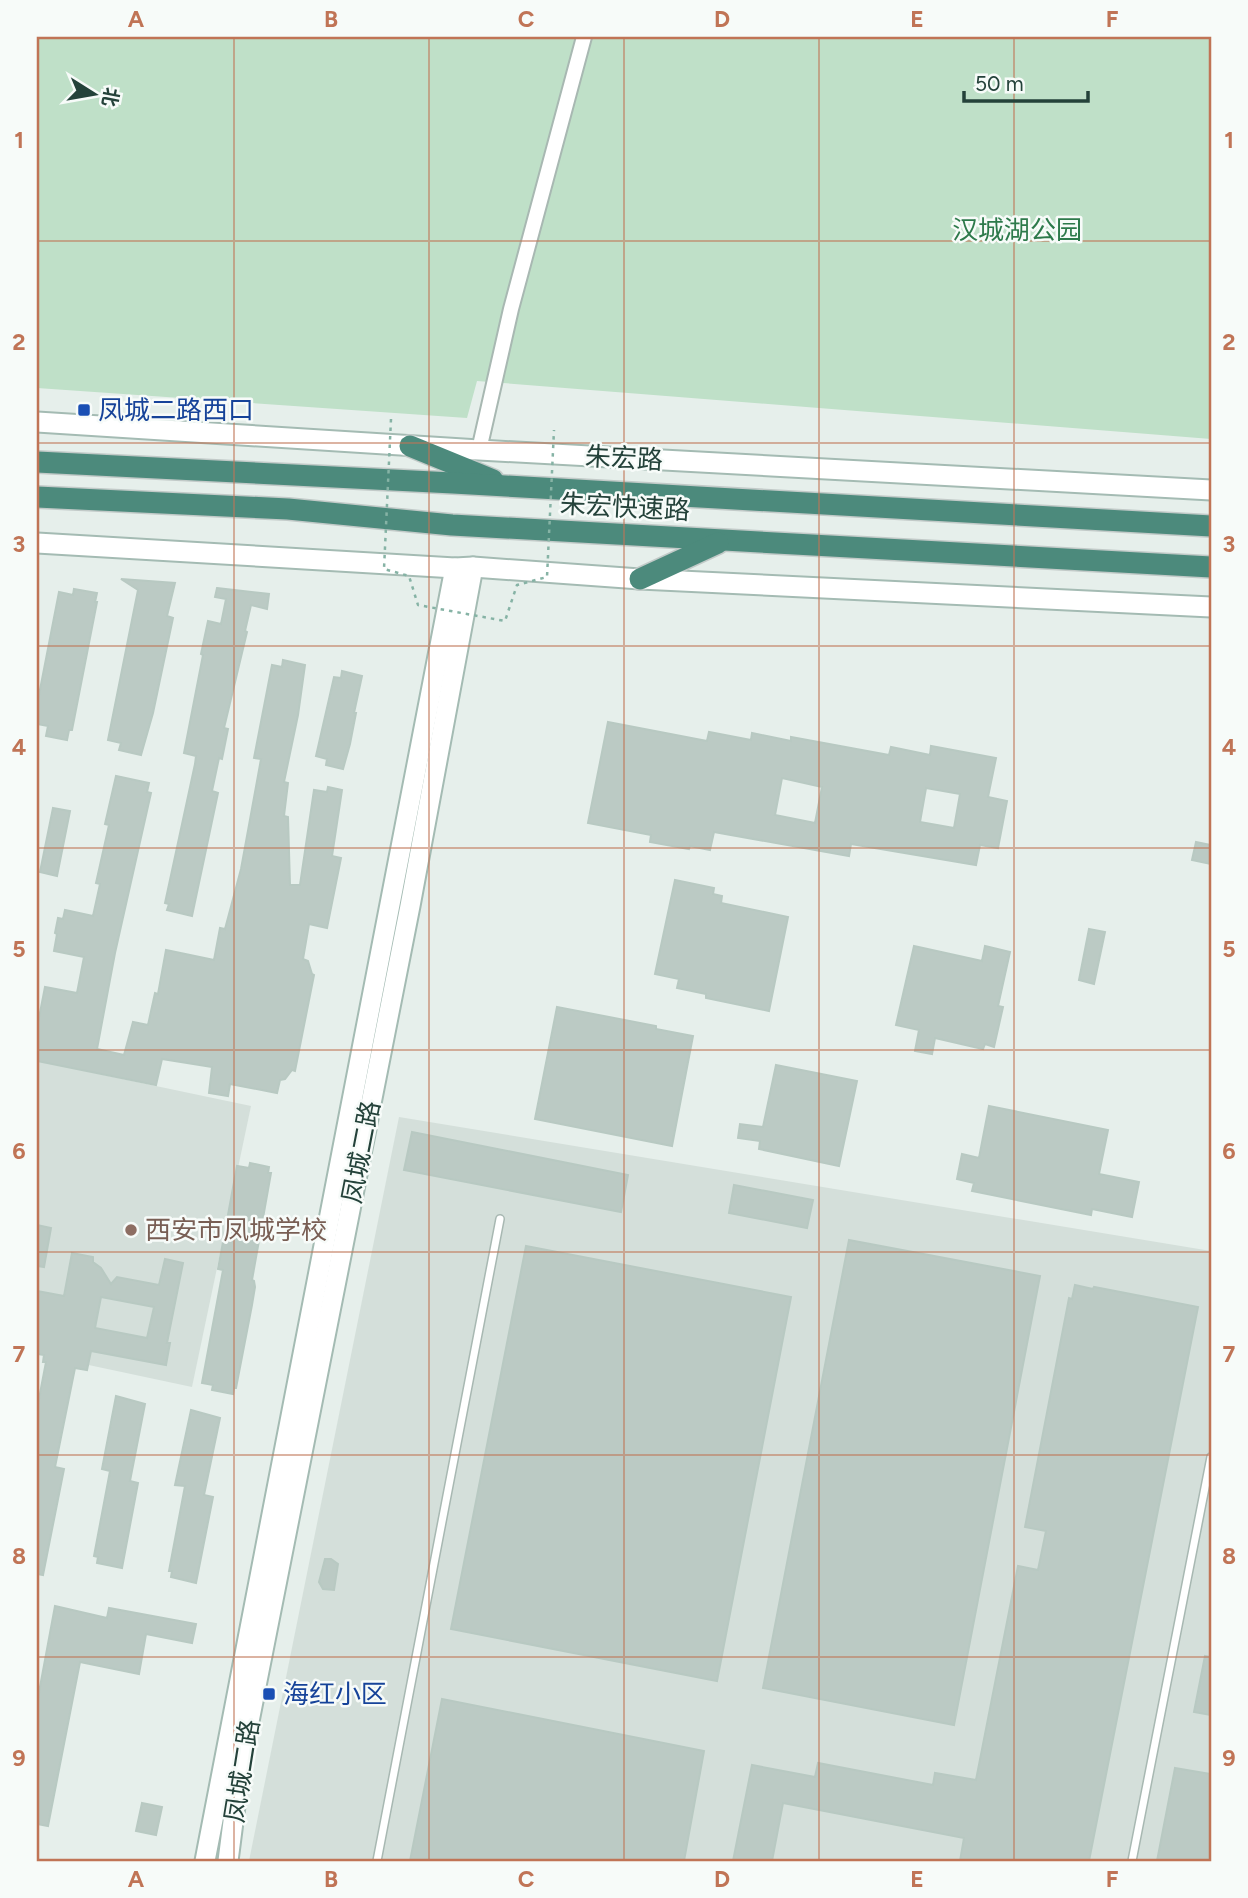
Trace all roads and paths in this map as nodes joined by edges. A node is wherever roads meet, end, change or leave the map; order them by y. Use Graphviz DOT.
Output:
graph roads {
  1 [pos="584,37"];
  2 [pos="391,419"];
  3 [pos="37,422"];
  4 [pos="554,430"];
  5 [pos="410,446"];
  6 [pos="479,450"];
  7 [pos="37,463"];
  8 [pos="508,486"];
  9 [pos="1211,490"];
  10 [pos="37,497"];
  11 [pos="1211,526"];
  12 [pos="722,541"];
  13 [pos="37,543"];
  14 [pos="1211,567"];
  15 [pos="464,568"];
  16 [pos="640,579"];
  17 [pos="1211,607"];
  18 [pos="500,1219"];
  19 [pos="1211,1457"];
  20 [pos="205,1861"];
  21 [pos="228,1861"];
  22 [pos="377,1861"];
  23 [pos="1132,1861"];
  1 -- 6 [label="street"];
  2 -- 4 [label="path, bridge"];
  3 -- 5 [label="main road, 朱宏路"];
  5 -- 6 [label="main road, 朱宏路"];
  5 -- 8 [label="highway"];
  6 -- 9 [label="main road, 朱宏路"];
  7 -- 8 [label="highway, 朱宏快速路"];
  8 -- 11 [label="highway, 朱宏快速路"];
  10 -- 12 [label="highway, 朱宏快速路"];
  12 -- 14 [label="highway, 朱宏快速路"];
  12 -- 16 [label="highway"];
  13 -- 15 [label="main road"];
  15 -- 16 [label="main road"];
  15 -- 20 [label="main road, 凤城二路"];
  15 -- 21 [label="main road, 凤城二路"];
  16 -- 17 [label="main road"];
  18 -- 22 [label="lane"];
  19 -- 23 [label="lane"];
}
